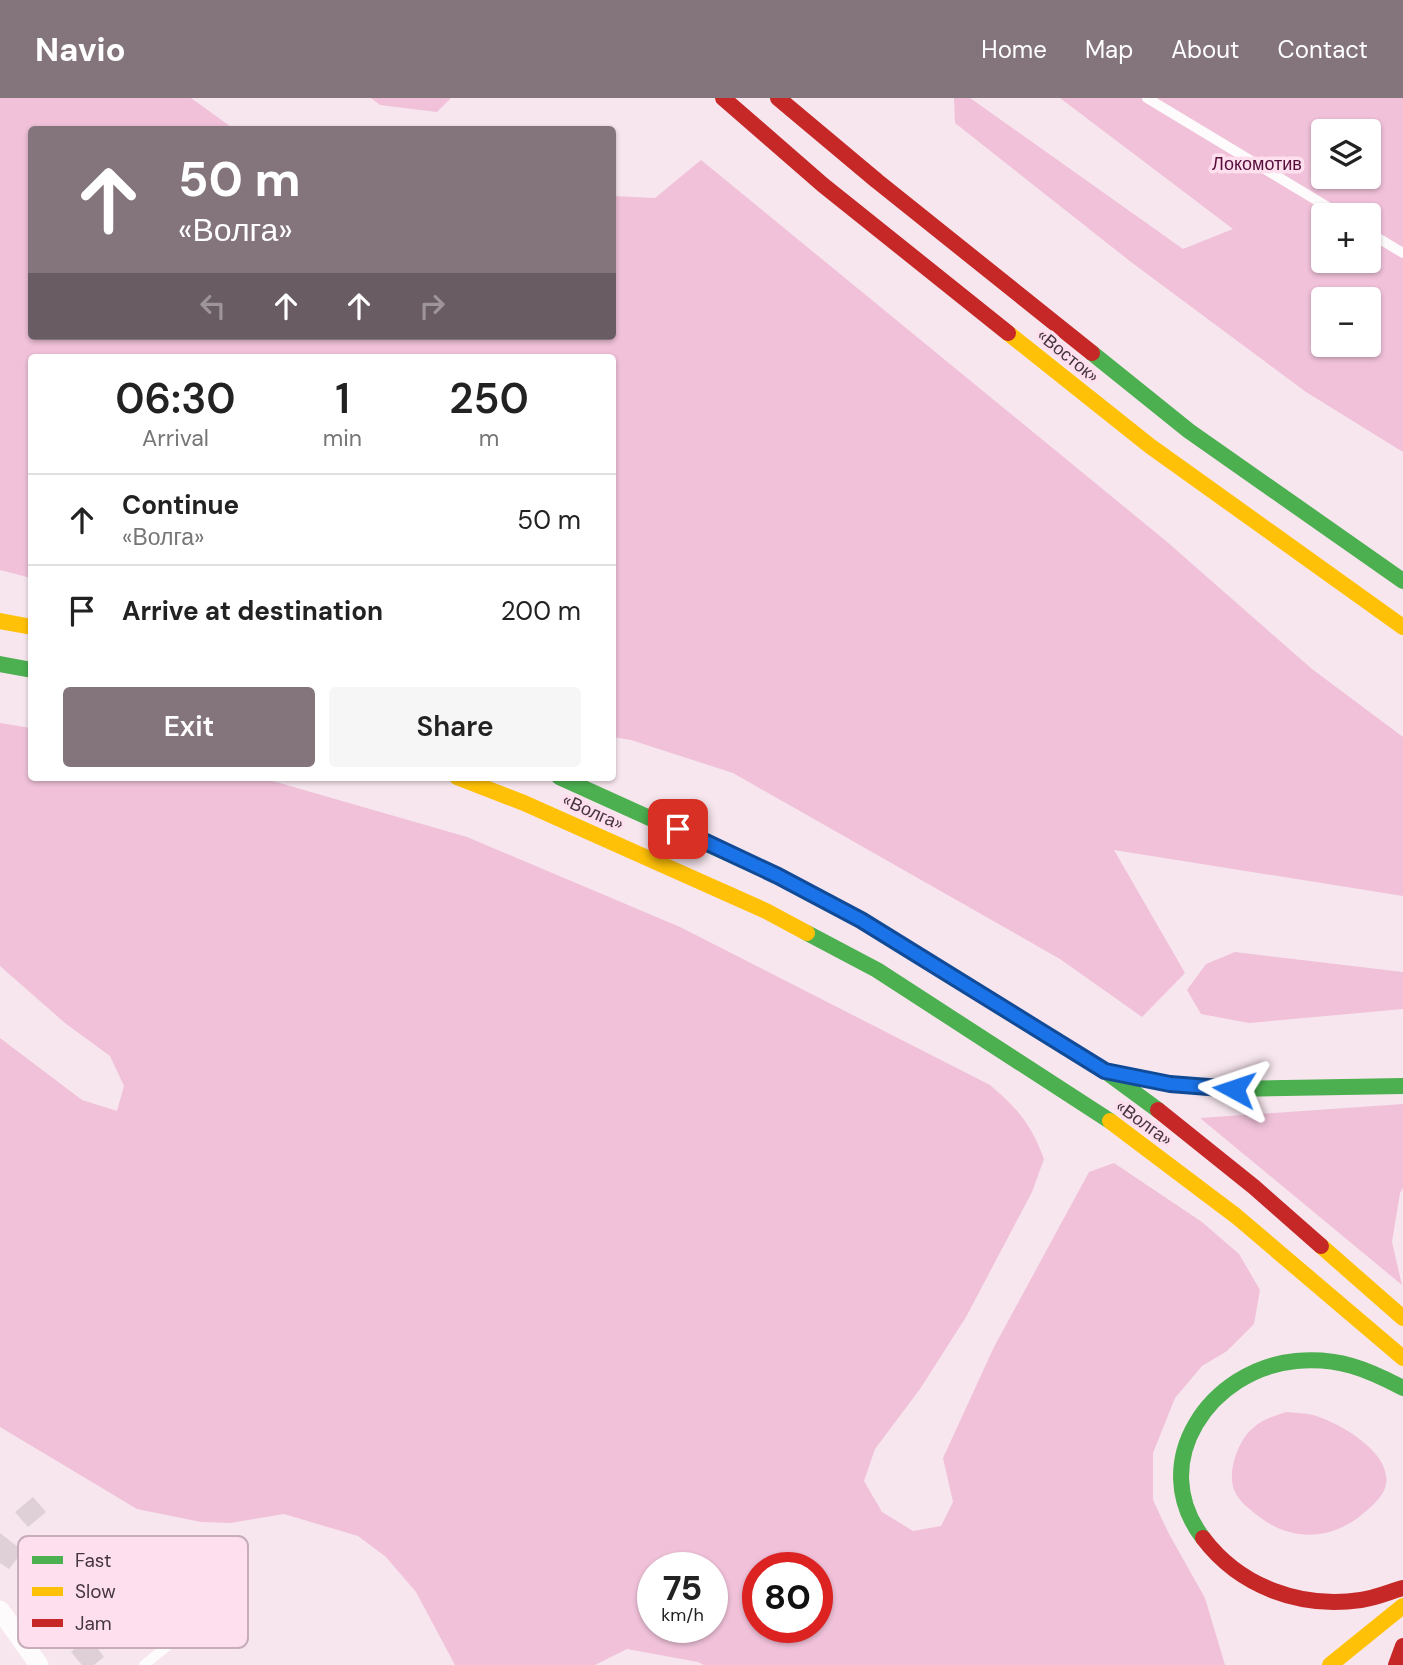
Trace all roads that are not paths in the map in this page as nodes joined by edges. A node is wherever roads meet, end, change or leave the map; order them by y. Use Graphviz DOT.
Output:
graph roads {
  1 [pos="723,98"];
  2 [pos="778,98"];
  3 [pos="1147,98"];
  4 [pos="1321,203"];
  5 [pos="1381,240"];
  6 [pos="1403,253"];
  7 [pos="1403,581"];
  8 [pos="0,621"];
  9 [pos="28,626"];
  10 [pos="1403,627"];
  11 [pos="0,664"];
  12 [pos="28,669"];
  13 [pos="467,781"];
  14 [pos="568,781"];
  15 [pos="1105,1071"];
  16 [pos="1403,1086"];
  17 [pos="1403,1318"];
  18 [pos="1403,1358"];
  19 [pos="1403,1388"];
  20 [pos="1403,1588"];
  21 [pos="1403,1606"];
  22 [pos="0,1609"];
  23 [pos="18,1635"];
  24 [pos="1403,1646"];
  25 [pos="27,1648"];
  26 [pos="165,1648"];
  27 [pos="39,1665"];
  28 [pos="144,1665"];
  29 [pos="1330,1665"];
  30 [pos="1396,1665"];
  1 -- 10 [label="main road, «Восток»"];
  2 -- 7 [label="main road, «Восток»"];
  3 -- 4 [label="lane"];
  5 -- 6 [label="lane"];
  8 -- 9 [label="main road"];
  11 -- 12 [label="main road"];
  13 -- 18 [label="main road, «Волга»"];
  14 -- 15 [label="main road, «Волга»"];
  15 -- 16 [label="main road"];
  15 -- 17 [label="main road, «Волга»"];
  19 -- 20 [label="main road"];
  21 -- 29 [label="main road"];
  22 -- 23 [label="street"];
  24 -- 30 [label="main road"];
  25 -- 27 [label="street"];
  26 -- 28 [label="lane"];
}
